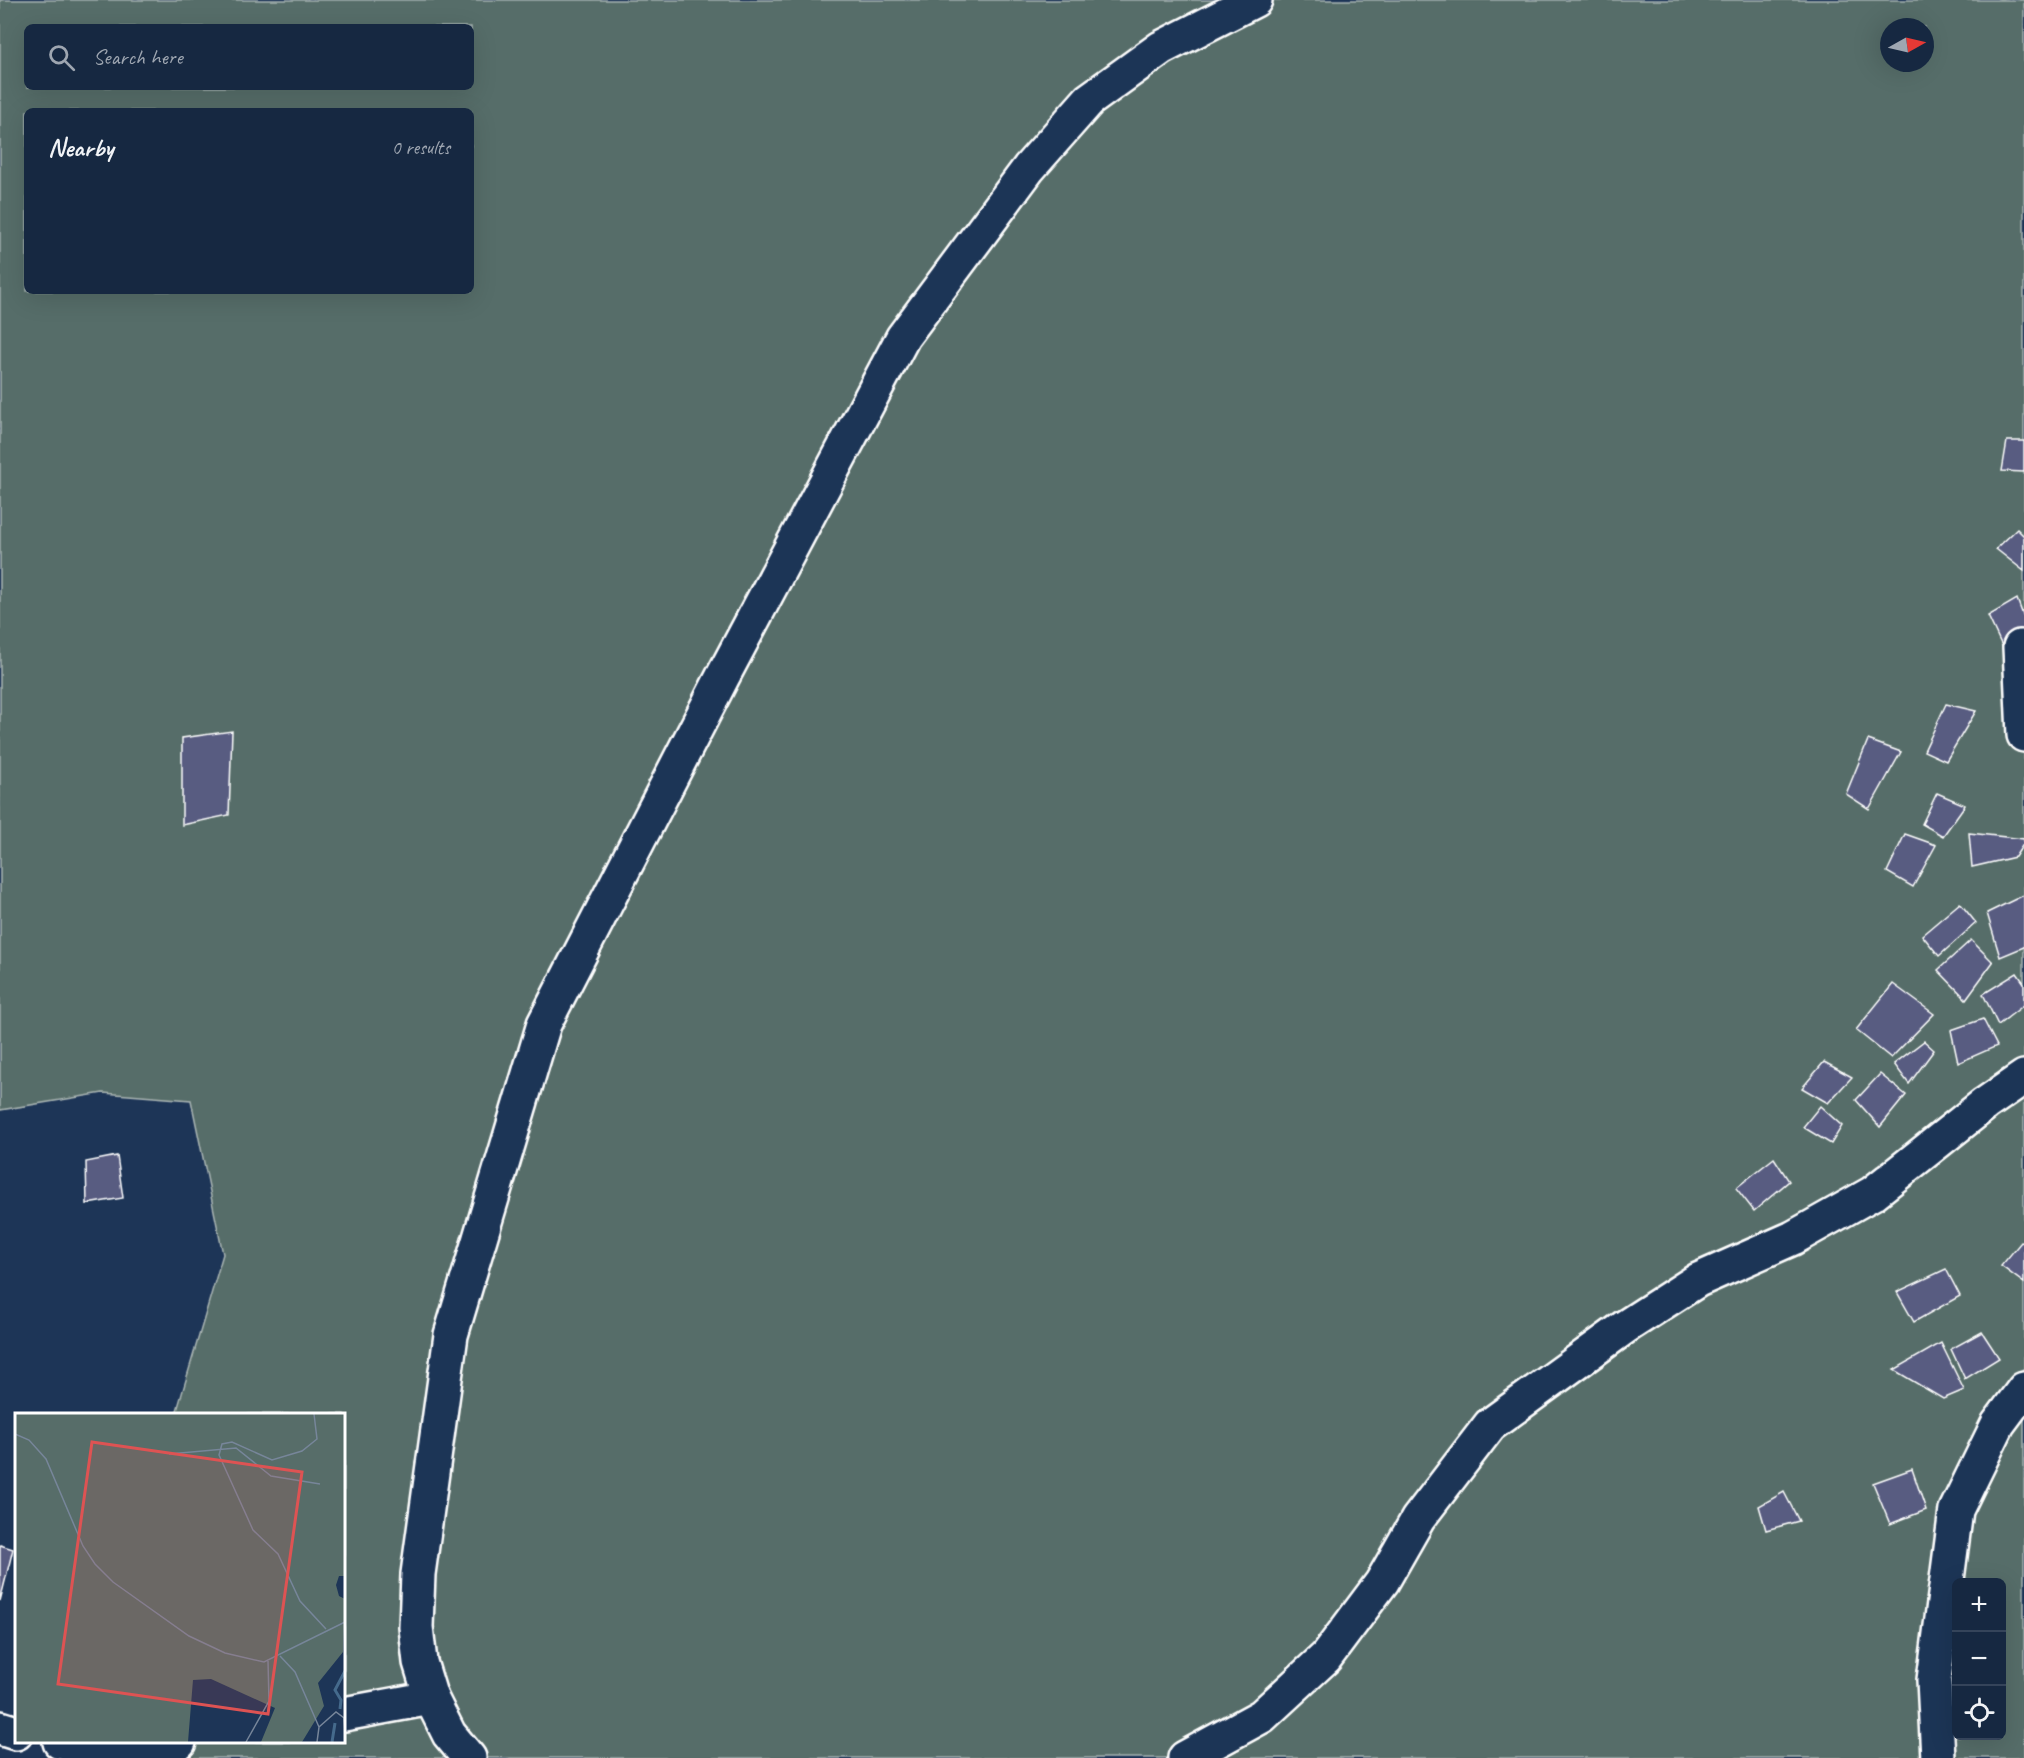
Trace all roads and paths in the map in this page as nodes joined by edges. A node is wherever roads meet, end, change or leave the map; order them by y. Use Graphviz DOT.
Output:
graph roads {
  1 [pos="1255,0"];
  2 [pos="2020,647"];
  3 [pos="2024,735"];
  4 [pos="2024,1077"];
  5 [pos="2024,1389"];
  6 [pos="431,1698"];
  7 [pos="345,1714"];
  8 [pos="0,1728"];
  9 [pos="15,1733"];
  10 [pos="66,1743"];
  11 [pos="170,1743"];
  12 [pos="469,1758"];
  13 [pos="1185,1758"];
  14 [pos="1938,1758"];
  1 -- 6 [label="street"];
  2 -- 3 [label="street"];
  4 -- 13 [label="street"];
  5 -- 14 [label="street"];
  6 -- 7 [label="street"];
  6 -- 12 [label="street"];
  8 -- 9 [label="street"];
  10 -- 11 [label="street"];
}
